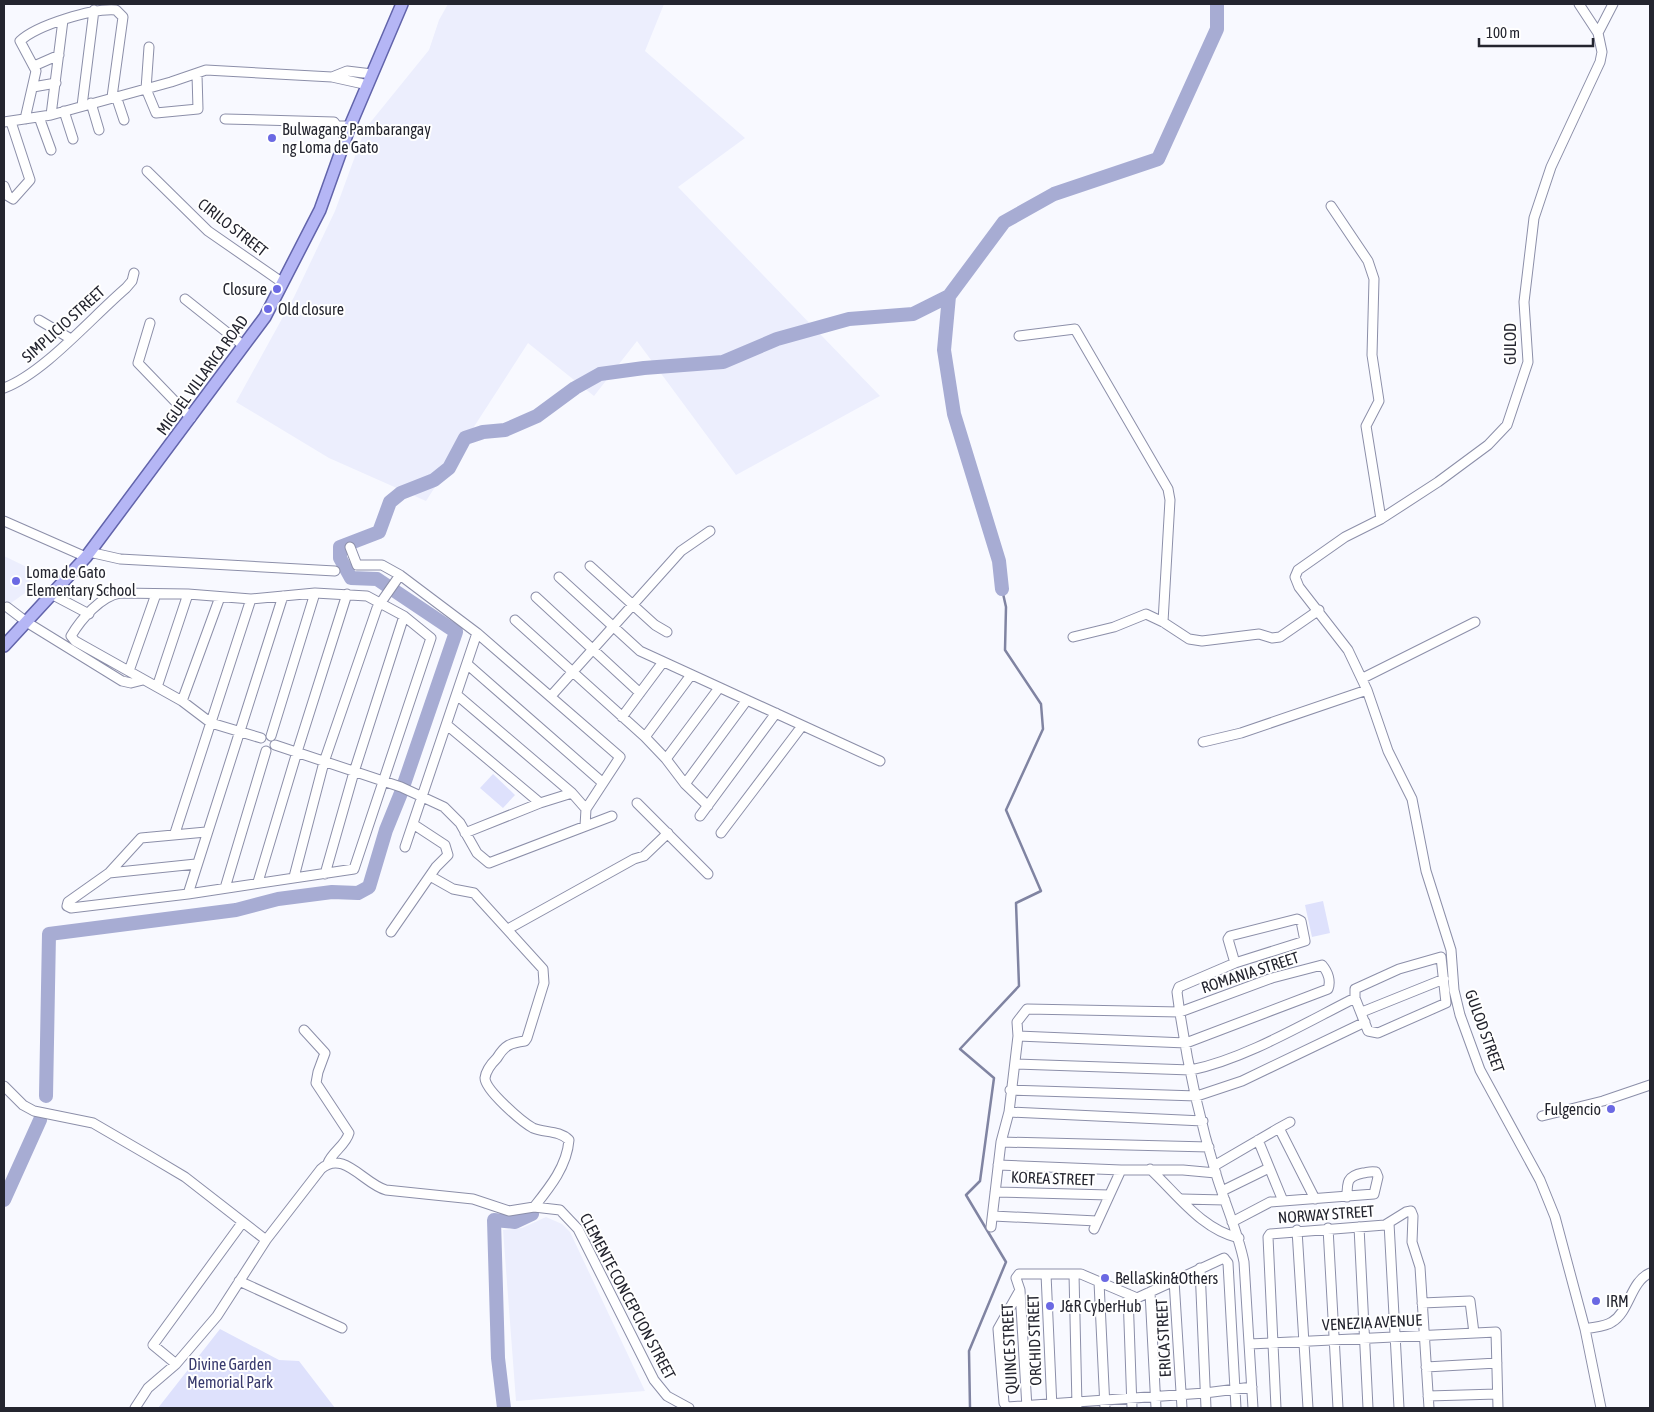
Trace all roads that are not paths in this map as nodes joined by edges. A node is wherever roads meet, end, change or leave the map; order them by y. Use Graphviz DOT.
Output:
graph roads {
  1 [pos="402,4"];
  2 [pos="1579,4"];
  3 [pos="1613,4"];
  4 [pos="94,10"];
  5 [pos="63,20"];
  6 [pos="1598,33"];
  7 [pos="149,46"];
  8 [pos="59,55"];
  9 [pos="34,66"];
  10 [pos="196,75"];
  11 [pos="370,79"];
  12 [pos="56,83"];
  13 [pos="33,88"];
  14 [pos="146,89"];
  15 [pos="114,97"];
  16 [pos="87,105"];
  17 [pos="64,111"];
  18 [pos="51,114"];
  19 [pos="40,116"];
  20 [pos="25,119"];
  21 [pos="225,119"];
  22 [pos="124,120"];
  23 [pos="7,122"];
  24 [pos="350,126"];
  25 [pos="99,130"];
  26 [pos="73,139"];
  27 [pos="51,150"];
  28 [pos="147,171"];
  29 [pos="4,186"];
  30 [pos="1331,206"];
  31 [pos="134,273"];
  32 [pos="283,283"];
  33 [pos="185,299"];
  34 [pos="39,320"];
  35 [pos="150,324"];
  36 [pos="1019,336"];
  37 [pos="71,339"];
  38 [pos="244,346"];
  39 [pos="4,388"];
  40 [pos="191,418"];
  41 [pos="1381,519"];
  42 [pos="4,521"];
  43 [pos="710,531"];
  44 [pos="350,546"];
  45 [pos="88,554"];
  46 [pos="590,566"];
  47 [pos="336,571"];
  48 [pos="400,575"];
  49 [pos="559,577"];
  50 [pos="315,593"];
  51 [pos="156,594"];
  52 [pos="188,594"];
  53 [pos="348,594"];
  54 [pos="53,595"];
  55 [pos="283,596"];
  56 [pos="220,597"];
  57 [pos="536,598"];
  58 [pos="250,599"];
  59 [pos="381,602"];
  60 [pos="633,604"];
  61 [pos="7,606"];
  62 [pos="1319,610"];
  63 [pos="89,614"];
  64 [pos="404,616"];
  65 [pos="515,620"];
  66 [pos="28,622"];
  67 [pos="1163,622"];
  68 [pos="1475,622"];
  69 [pos="613,626"];
  70 [pos="477,632"];
  71 [pos="667,632"];
  72 [pos="1073,637"];
  73 [pos="4,646"];
  74 [pos="592,649"];
  75 [pos="663,662"];
  76 [pos="467,664"];
  77 [pos="129,671"];
  78 [pos="572,672"];
  79 [pos="691,675"];
  80 [pos="1362,678"];
  81 [pos="143,680"];
  82 [pos="157,688"];
  83 [pos="719,688"];
  84 [pos="1368,690"];
  85 [pos="640,693"];
  86 [pos="457,695"];
  87 [pos="551,696"];
  88 [pos="747,700"];
  89 [pos="182,701"];
  90 [pos="776,714"];
  91 [pos="622,717"];
  92 [pos="211,723"];
  93 [pos="447,725"];
  94 [pos="802,726"];
  95 [pos="240,732"];
  96 [pos="271,736"];
  97 [pos="645,737"];
  98 [pos="261,738"];
  99 [pos="1203,742"];
  100 [pos="275,745"];
  101 [pos="266,751"];
  102 [pos="297,752"];
  103 [pos="666,758"];
  104 [pos="880,761"];
  105 [pos="324,762"];
  106 [pos="354,772"];
  107 [pos="384,781"];
  108 [pos="603,783"];
  109 [pos="685,784"];
  110 [pos="572,793"];
  111 [pos="423,797"];
  112 [pos="637,802"];
  113 [pos="540,803"];
  114 [pos="708,806"];
  115 [pos="586,809"];
  116 [pos="612,816"];
  117 [pos="700,816"];
  118 [pos="414,824"];
  119 [pos="586,826"];
  120 [pos="206,832"];
  121 [pos="175,833"];
  122 [pos="466,833"];
  123 [pos="668,833"];
  124 [pos="721,833"];
  125 [pos="405,847"];
  126 [pos="196,864"];
  127 [pos="109,872"];
  128 [pos="324,874"];
  129 [pos="708,874"];
  130 [pos="430,876"];
  131 [pos="294,877"];
  132 [pos="258,882"];
  133 [pos="225,888"];
  134 [pos="188,894"];
  135 [pos="508,929"];
  136 [pos="391,932"];
  137 [pos="1235,963"];
  138 [pos="1444,979"];
  139 [pos="1355,998"];
  140 [pos="1180,1012"];
  141 [pos="1362,1012"];
  142 [pos="1365,1022"];
  143 [pos="304,1030"];
  144 [pos="1018,1036"];
  145 [pos="1186,1043"];
  146 [pos="1015,1064"];
  147 [pos="1191,1070"];
  148 [pos="1650,1085"];
  149 [pos="4,1086"];
  150 [pos="1010,1090"];
  151 [pos="1197,1096"];
  152 [pos="1009,1112"];
  153 [pos="1542,1116"];
  154 [pos="1203,1121"];
  155 [pos="1290,1122"];
  156 [pos="1279,1128"];
  157 [pos="1258,1140"];
  158 [pos="1001,1142"];
  159 [pos="1209,1147"];
  160 [pos="328,1163"];
  161 [pos="998,1165"];
  162 [pos="1269,1168"];
  163 [pos="1150,1169"];
  164 [pos="1120,1170"];
  165 [pos="1215,1170"];
  166 [pos="1222,1191"];
  167 [pos="995,1192"];
  168 [pos="1109,1195"];
  169 [pos="1347,1197"];
  170 [pos="1182,1199"];
  171 [pos="1316,1199"];
  172 [pos="1225,1200"];
  173 [pos="1282,1201"];
  174 [pos="534,1207"];
  175 [pos="993,1216"];
  176 [pos="1232,1222"];
  177 [pos="1389,1223"];
  178 [pos="242,1224"];
  179 [pos="991,1227"];
  180 [pos="1359,1227"];
  181 [pos="1328,1228"];
  182 [pos="1297,1230"];
  183 [pos="1239,1238"];
  184 [pos="266,1240"];
  185 [pos="1200,1268"];
  186 [pos="1650,1273"];
  187 [pos="1046,1274"];
  188 [pos="1074,1274"];
  189 [pos="1174,1280"];
  190 [pos="239,1281"];
  191 [pos="1099,1282"];
  192 [pos="1020,1290"];
  193 [pos="1150,1292"];
  194 [pos="1128,1294"];
  195 [pos="1422,1303"];
  196 [pos="342,1328"];
  197 [pos="1584,1329"];
  198 [pos="1474,1333"];
  199 [pos="1424,1334"];
  200 [pos="1395,1336"];
  201 [pos="1365,1337"];
  202 [pos="1303,1340"];
  203 [pos="1335,1340"];
  204 [pos="1272,1342"];
  205 [pos="1249,1344"];
  206 [pos="1498,1363"];
  207 [pos="176,1364"];
  208 [pos="1426,1367"];
  209 [pos="1252,1387"];
  210 [pos="1235,1389"];
  211 [pos="1205,1393"];
  212 [pos="1497,1394"];
  213 [pos="1181,1395"];
  214 [pos="1428,1396"];
  215 [pos="1156,1397"];
  216 [pos="1131,1398"];
  217 [pos="1105,1404"];
  218 [pos="1077,1405"];
  219 [pos="1052,1406"];
  220 [pos="1007,1407"];
  221 [pos="1027,1407"];
  222 [pos="135,1408"];
  223 [pos="689,1408"];
  224 [pos="1132,1408"];
  225 [pos="1156,1408"];
  226 [pos="1182,1408"];
  227 [pos="1206,1408"];
  228 [pos="1236,1408"];
  229 [pos="1253,1408"];
  230 [pos="1276,1408"];
  231 [pos="1308,1408"];
  232 [pos="1338,1408"];
  233 [pos="1368,1408"];
  234 [pos="1399,1408"];
  235 [pos="1429,1408"];
  236 [pos="1498,1408"];
  237 [pos="1601,1408"];
  1 -- 11 [label="main road, MIGUEL VILLARICA ROAD"];
  2 -- 6 [label="street"];
  3 -- 6 [label="street"];
  4 -- 5 [label="street"];
  4 -- 15 [label="street"];
  4 -- 16 [label="street"];
  5 -- 8 [label="street"];
  5 -- 9 [label="street"];
  6 -- 41 [label="street, GULOD"];
  7 -- 14 [label="street"];
  8 -- 9 [label="street"];
  8 -- 12 [label="street"];
  9 -- 13 [label="street"];
  10 -- 11 [label="street"];
  10 -- 14 [label="street"];
  10 -- 14 [label="street"];
  11 -- 24 [label="main road, MIGUEL VILLARICA ROAD"];
  12 -- 13 [label="street"];
  12 -- 18 [label="street"];
  13 -- 20 [label="street"];
  14 -- 15 [label="street"];
  15 -- 16 [label="street"];
  15 -- 22 [label="street"];
  16 -- 17 [label="street"];
  16 -- 25 [label="street"];
  17 -- 18 [label="street"];
  17 -- 26 [label="street"];
  18 -- 19 [label="street"];
  19 -- 20 [label="street"];
  19 -- 27 [label="street"];
  20 -- 23 [label="street"];
  21 -- 24 [label="street"];
  23 -- 29 [label="street"];
  24 -- 32 [label="main road, MIGUEL VILLARICA ROAD"];
  28 -- 32 [label="street, CIRILO STREET"];
  30 -- 41 [label="street"];
  31 -- 37 [label="street, SIMPLICIO STREET"];
  32 -- 38 [label="main road, MIGUEL VILLARICA ROAD"];
  33 -- 38 [label="street"];
  34 -- 37 [label="street"];
  35 -- 40 [label="street"];
  36 -- 67 [label="street"];
  37 -- 39 [label="street, SIMPLICIO STREET"];
  38 -- 40 [label="main road, MIGUEL VILLARICA ROAD"];
  40 -- 45 [label="main road, MIGUEL VILLARICA ROAD"];
  41 -- 62 [label="street, GULOD"];
  42 -- 45 [label="street"];
  43 -- 60 [label="street"];
  44 -- 48 [label="street"];
  45 -- 47 [label="street"];
  45 -- 54 [label="main road, MIGUEL VILLARICA ROAD"];
  46 -- 60 [label="street"];
  48 -- 59 [label="street"];
  48 -- 70 [label="street"];
  49 -- 69 [label="street"];
  50 -- 53 [label="street"];
  50 -- 55 [label="street"];
  50 -- 96 [label="street"];
  51 -- 52 [label="street"];
  51 -- 63 [label="street"];
  51 -- 77 [label="street"];
  52 -- 56 [label="street"];
  52 -- 82 [label="street"];
  53 -- 59 [label="street"];
  53 -- 102 [label="street"];
  54 -- 63 [label="street"];
  54 -- 66 [label="main road, MIGUEL VILLARICA ROAD"];
  55 -- 58 [label="street"];
  55 -- 95 [label="street"];
  56 -- 58 [label="street"];
  56 -- 89 [label="street"];
  57 -- 74 [label="street"];
  58 -- 92 [label="street"];
  59 -- 64 [label="street"];
  59 -- 105 [label="street"];
  60 -- 69 [label="street"];
  60 -- 71 [label="street"];
  61 -- 66 [label="street"];
  62 -- 67 [label="street"];
  62 -- 80 [label="street, GULOD STREET"];
  63 -- 77 [label="street"];
  64 -- 106 [label="street"];
  64 -- 107 [label="street"];
  65 -- 78 [label="street"];
  66 -- 73 [label="main road, MIGUEL VILLARICA ROAD"];
  66 -- 81 [label="street"];
  67 -- 72 [label="street"];
  68 -- 80 [label="street"];
  69 -- 74 [label="street"];
  69 -- 75 [label="street"];
  70 -- 76 [label="street"];
  70 -- 87 [label="street"];
  74 -- 78 [label="street"];
  74 -- 85 [label="street"];
  75 -- 79 [label="street"];
  75 -- 85 [label="street"];
  76 -- 86 [label="street"];
  76 -- 108 [label="street"];
  77 -- 81 [label="street"];
  78 -- 87 [label="street"];
  78 -- 91 [label="street"];
  79 -- 83 [label="street"];
  79 -- 97 [label="street"];
  80 -- 84 [label="street, GULOD STREET"];
  81 -- 82 [label="street"];
  82 -- 89 [label="street"];
  83 -- 88 [label="street"];
  83 -- 103 [label="street"];
  84 -- 99 [label="street"];
  84 -- 197 [label="street, GULOD STREET"];
  85 -- 91 [label="street"];
  86 -- 93 [label="street"];
  86 -- 110 [label="street"];
  87 -- 108 [label="street"];
  88 -- 90 [label="street"];
  88 -- 109 [label="street"];
  89 -- 92 [label="street"];
  90 -- 94 [label="street"];
  90 -- 114 [label="street"];
  91 -- 97 [label="street"];
  92 -- 95 [label="street"];
  92 -- 121 [label="street"];
  93 -- 111 [label="street"];
  93 -- 113 [label="street"];
  94 -- 104 [label="street"];
  94 -- 124 [label="street"];
  95 -- 98 [label="street"];
  95 -- 120 [label="street"];
  96 -- 98 [label="street"];
  96 -- 100 [label="street"];
  97 -- 103 [label="street"];
  98 -- 101 [label="street"];
  100 -- 101 [label="street"];
  100 -- 102 [label="street"];
  101 -- 133 [label="street"];
  102 -- 105 [label="street"];
  102 -- 132 [label="street"];
  103 -- 109 [label="street"];
  105 -- 106 [label="street"];
  105 -- 131 [label="street"];
  106 -- 107 [label="street"];
  106 -- 128 [label="street"];
  107 -- 111 [label="street"];
  107 -- 128 [label="street"];
  108 -- 115 [label="street"];
  109 -- 114 [label="street"];
  110 -- 113 [label="street"];
  110 -- 115 [label="street"];
  111 -- 118 [label="street"];
  111 -- 122 [label="street"];
  112 -- 123 [label="street"];
  113 -- 122 [label="street"];
  114 -- 117 [label="street"];
  115 -- 119 [label="street"];
  116 -- 119 [label="street"];
  118 -- 125 [label="street"];
  118 -- 130 [label="street"];
  119 -- 122 [label="street"];
  120 -- 121 [label="street"];
  120 -- 126 [label="street"];
  121 -- 127 [label="street"];
  123 -- 129 [label="street"];
  123 -- 135 [label="street"];
  126 -- 127 [label="street"];
  126 -- 134 [label="street"];
  127 -- 134 [label="street"];
  128 -- 131 [label="street"];
  130 -- 135 [label="street"];
  130 -- 136 [label="street"];
  131 -- 132 [label="street"];
  132 -- 133 [label="street"];
  133 -- 134 [label="street"];
  135 -- 174 [label="street"];
  137 -- 137 [label="street"];
  137 -- 140 [label="street"];
  138 -- 139 [label="street"];
  138 -- 141 [label="street"];
  138 -- 142 [label="street"];
  139 -- 141 [label="street"];
  139 -- 147 [label="street"];
  140 -- 144 [label="street"];
  140 -- 145 [label="street"];
  140 -- 145 [label="street, ROMANIA STREET"];
  141 -- 142 [label="street"];
  142 -- 151 [label="street"];
  143 -- 160 [label="street"];
  144 -- 145 [label="street"];
  144 -- 146 [label="street"];
  145 -- 147 [label="street"];
  146 -- 147 [label="street"];
  146 -- 150 [label="street"];
  147 -- 151 [label="street"];
  148 -- 153 [label="street"];
  149 -- 178 [label="street"];
  150 -- 151 [label="street"];
  150 -- 152 [label="street"];
  151 -- 154 [label="street"];
  152 -- 154 [label="street"];
  152 -- 158 [label="street"];
  154 -- 159 [label="street"];
  155 -- 156 [label="street"];
  156 -- 157 [label="street"];
  156 -- 171 [label="street"];
  157 -- 162 [label="street"];
  157 -- 165 [label="street"];
  158 -- 159 [label="street"];
  158 -- 161 [label="street"];
  159 -- 165 [label="street"];
  160 -- 174 [label="street, CLEMENTE CONCEPCION STREET"];
  160 -- 184 [label="street"];
  161 -- 164 [label="street"];
  161 -- 167 [label="street"];
  162 -- 166 [label="street"];
  162 -- 173 [label="street"];
  163 -- 164 [label="street"];
  163 -- 165 [label="street"];
  163 -- 170 [label="street"];
  164 -- 168 [label="street"];
  165 -- 166 [label="street"];
  166 -- 172 [label="street"];
  167 -- 168 [label="street, KOREA STREET"];
  167 -- 175 [label="street"];
  168 -- 175 [label="street"];
  169 -- 171 [label="street"];
  170 -- 172 [label="street"];
  170 -- 183 [label="street"];
  171 -- 173 [label="street"];
  172 -- 176 [label="street"];
  173 -- 176 [label="street"];
  174 -- 223 [label="street, CLEMENTE CONCEPCION STREET"];
  175 -- 179 [label="street"];
  176 -- 183 [label="street"];
  177 -- 180 [label="street, NORWAY STREET"];
  177 -- 195 [label="street, NORWAY STREET"];
  177 -- 200 [label="street"];
  178 -- 184 [label="street"];
  178 -- 207 [label="street"];
  180 -- 181 [label="street, NORWAY STREET"];
  180 -- 201 [label="street"];
  181 -- 182 [label="street, NORWAY STREET"];
  181 -- 203 [label="street"];
  182 -- 202 [label="street"];
  182 -- 204 [label="street, NORWAY STREET"];
  183 -- 205 [label="street"];
  184 -- 190 [label="street"];
  185 -- 189 [label="street"];
  185 -- 210 [label="street"];
  185 -- 211 [label="street"];
  186 -- 197 [label="street"];
  187 -- 188 [label="street"];
  187 -- 192 [label="street"];
  187 -- 219 [label="street, ORCHID STREET"];
  188 -- 191 [label="street"];
  188 -- 218 [label="street"];
  189 -- 193 [label="street"];
  189 -- 213 [label="street, ERICA STREET"];
  190 -- 196 [label="street"];
  190 -- 207 [label="street"];
  191 -- 194 [label="street"];
  191 -- 217 [label="street"];
  192 -- 220 [label="street"];
  192 -- 221 [label="street, QUINCE STREET"];
  193 -- 194 [label="street"];
  193 -- 215 [label="street"];
  194 -- 216 [label="street"];
  195 -- 198 [label="street"];
  195 -- 199 [label="street"];
  197 -- 237 [label="street, GULOD STREET"];
  198 -- 199 [label="street, VENEZIA AVENUE"];
  198 -- 206 [label="street, VENEZIA AVENUE"];
  199 -- 200 [label="street, VENEZIA AVENUE"];
  199 -- 208 [label="street"];
  200 -- 201 [label="street, VENEZIA AVENUE"];
  200 -- 234 [label="street"];
  201 -- 203 [label="street, VENEZIA AVENUE"];
  201 -- 233 [label="street"];
  202 -- 203 [label="street, VENEZIA AVENUE"];
  202 -- 204 [label="street, VENEZIA AVENUE"];
  202 -- 231 [label="street"];
  203 -- 232 [label="street"];
  204 -- 205 [label="street, VENEZIA AVENUE"];
  204 -- 230 [label="street"];
  205 -- 209 [label="street"];
  206 -- 208 [label="street"];
  206 -- 212 [label="street"];
  207 -- 222 [label="street"];
  208 -- 214 [label="street"];
  209 -- 210 [label="street"];
  209 -- 229 [label="street"];
  210 -- 211 [label="street"];
  210 -- 228 [label="street"];
  211 -- 213 [label="street"];
  211 -- 227 [label="street"];
  212 -- 214 [label="street"];
  212 -- 236 [label="street"];
  213 -- 215 [label="street"];
  213 -- 226 [label="street, ERICA STREET"];
  214 -- 235 [label="street"];
  215 -- 216 [label="street"];
  215 -- 225 [label="street"];
  216 -- 217 [label="street"];
  216 -- 224 [label="street"];
  217 -- 218 [label="street"];
  218 -- 219 [label="street"];
  219 -- 221 [label="street"];
  220 -- 221 [label="street"];
}
